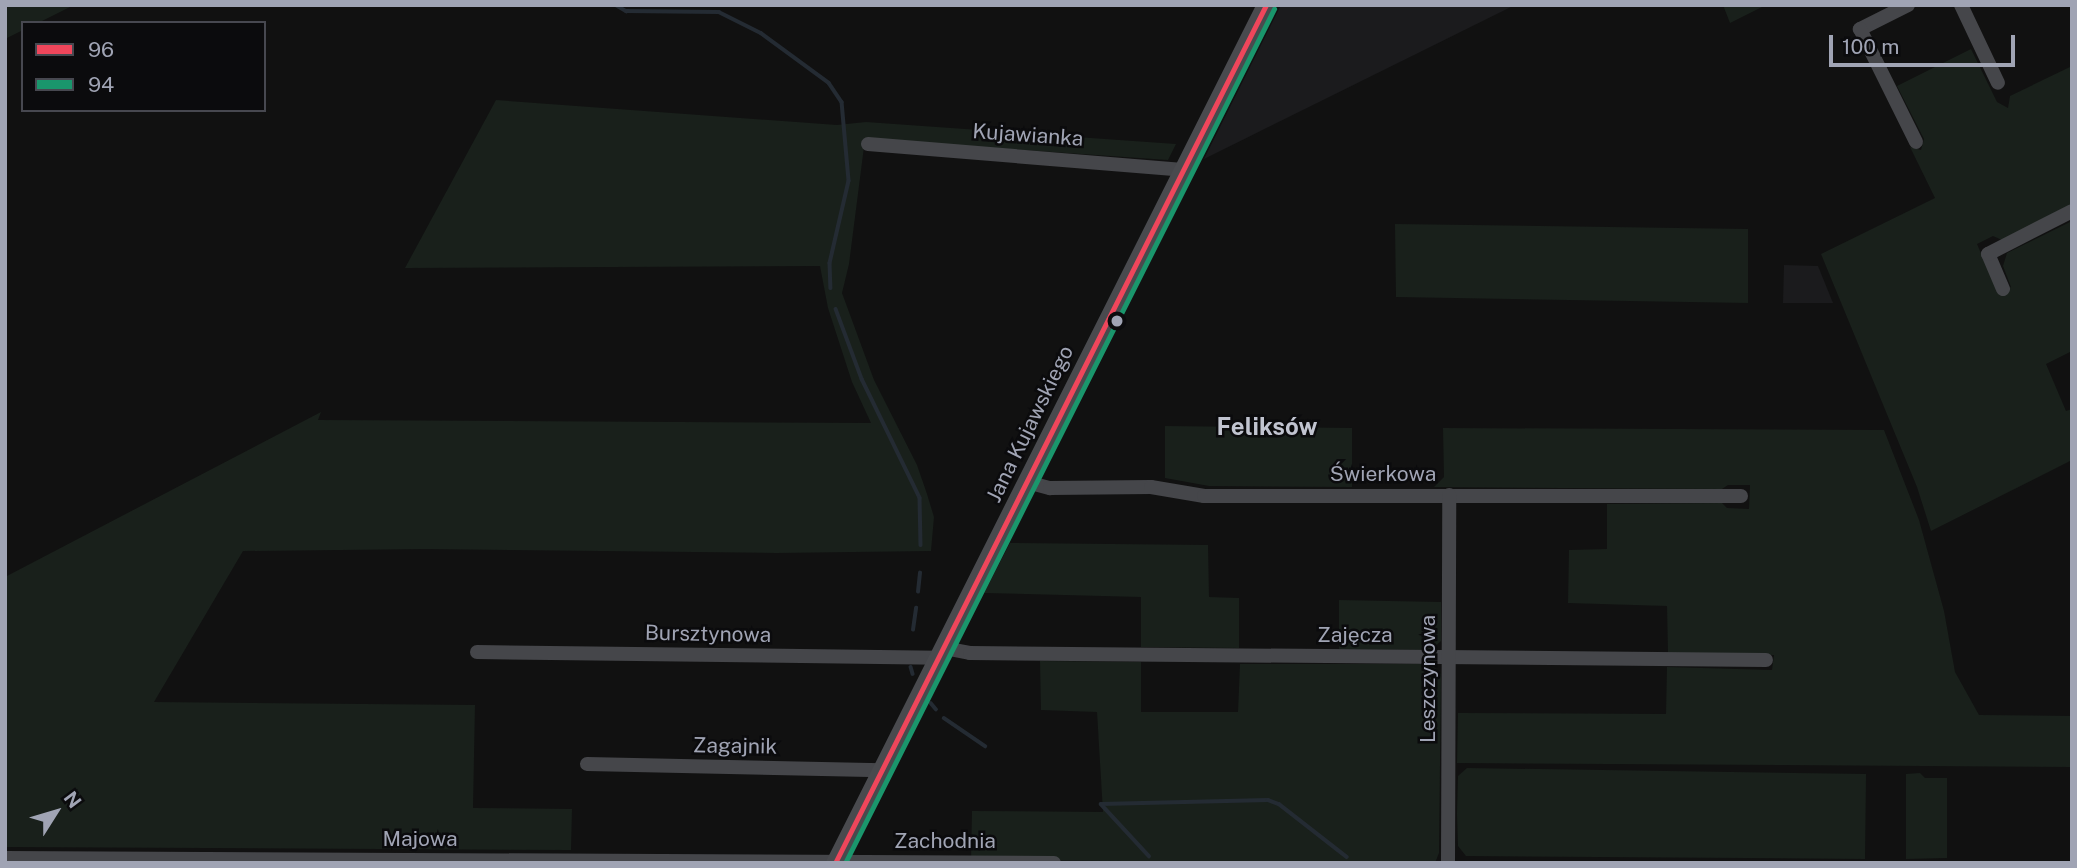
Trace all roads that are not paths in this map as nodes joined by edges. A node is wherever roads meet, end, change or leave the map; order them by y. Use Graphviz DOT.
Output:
graph roads {
  1 [pos="1266,5"];
  2 [pos="1908,5"];
  3 [pos="1961,5"];
  4 [pos="1998,83"];
  5 [pos="1916,142"];
  6 [pos="868,144"];
  7 [pos="1184,170"];
  8 [pos="2072,211"];
  9 [pos="2003,289"];
  10 [pos="1027,482"];
  11 [pos="1449,495"];
  12 [pos="1741,496"];
  13 [pos="477,652"];
  14 [pos="941,653"];
  15 [pos="1450,656"];
  16 [pos="1766,660"];
  17 [pos="587,764"];
  18 [pos="882,770"];
  19 [pos="5,858"];
  20 [pos="835,862"];
  21 [pos="1055,863"];
  22 [pos="1448,863"];
  1 -- 7 [label="main road, Jana Kujawskiego"];
  2 -- 5 [label="street"];
  3 -- 4 [label="street"];
  6 -- 7 [label="street, Kujawianka"];
  7 -- 10 [label="main road, Jana Kujawskiego"];
  8 -- 9 [label="street"];
  10 -- 11 [label="street, Świerkowa"];
  10 -- 14 [label="main road, Jana Kujawskiego"];
  11 -- 12 [label="street, Świerkowa"];
  11 -- 15 [label="street, Leszczynowa"];
  13 -- 14 [label="street, Bursztynowa"];
  14 -- 15 [label="street, Zajęcza"];
  14 -- 18 [label="main road, Jana Kujawskiego"];
  15 -- 16 [label="street, Zajęcza"];
  15 -- 22 [label="street, Leszczynowa"];
  17 -- 18 [label="street, Zagajnik"];
  18 -- 20 [label="main road, Jana Kujawskiego"];
  19 -- 20 [label="street, Majowa"];
  20 -- 21 [label="street, Zachodnia"];
}
